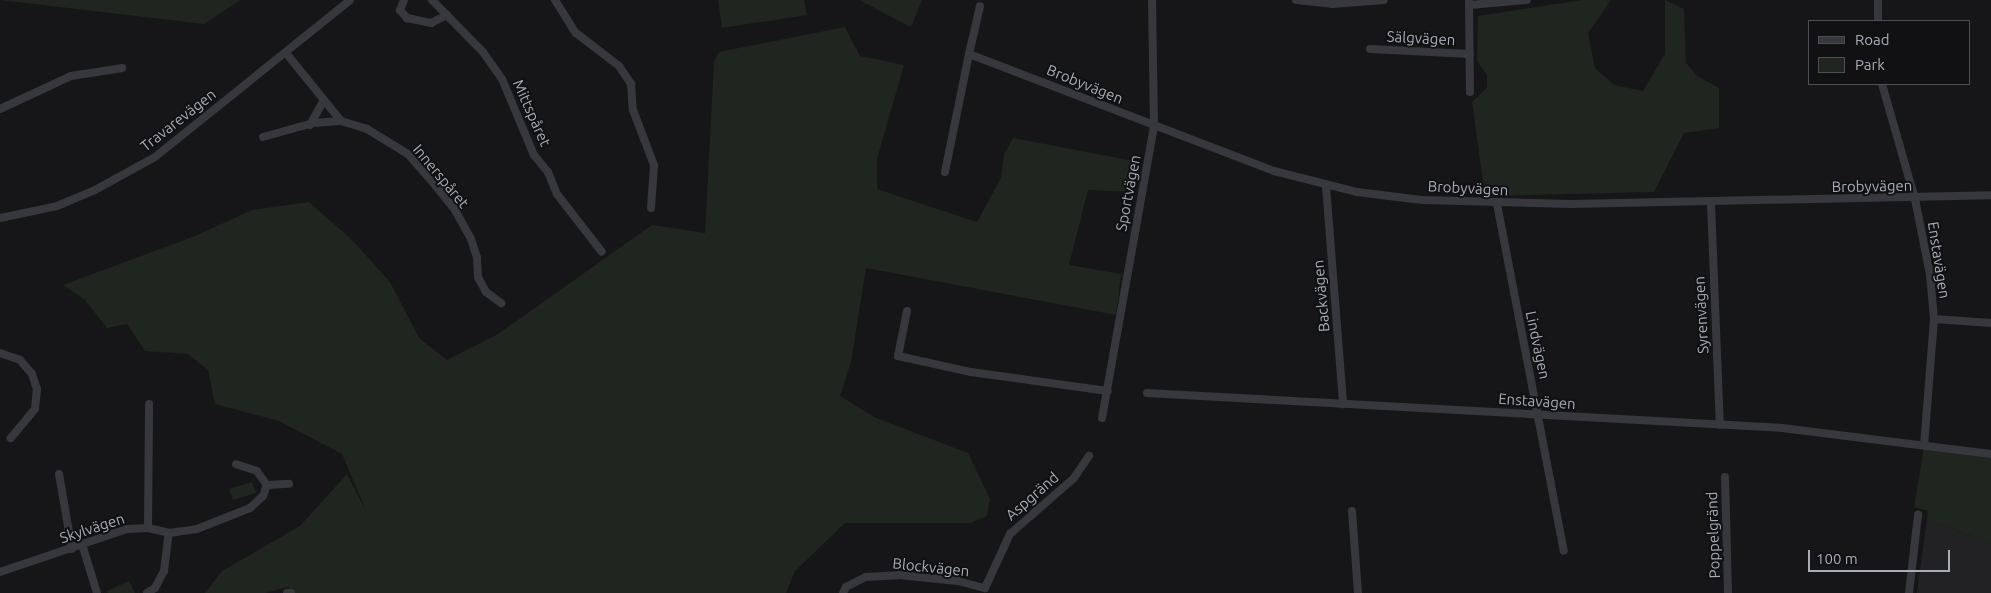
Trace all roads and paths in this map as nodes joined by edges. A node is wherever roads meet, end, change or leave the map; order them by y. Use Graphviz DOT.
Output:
graph roads {
  1 [pos="350,0"];
  2 [pos="404,0"];
  3 [pos="432,0"];
  4 [pos="555,0"];
  5 [pos="1152,0"];
  6 [pos="1296,0"];
  7 [pos="1384,0"];
  8 [pos="1527,0"];
  9 [pos="1878,0"];
  10 [pos="1470,2"];
  11 [pos="980,6"];
  12 [pos="447,15"];
  13 [pos="1878,20"];
  14 [pos="1370,49"];
  15 [pos="286,53"];
  16 [pos="969,54"];
  17 [pos="1470,54"];
  18 [pos="122,68"];
  19 [pos="1882,85"];
  20 [pos="1470,92"];
  21 [pos="323,102"];
  22 [pos="0,109"];
  23 [pos="341,121"];
  24 [pos="310,125"];
  25 [pos="1154,126"];
  26 [pos="263,137"];
  27 [pos="945,172"];
  28 [pos="1326,186"];
  29 [pos="1991,195"];
  30 [pos="1915,199"];
  31 [pos="1497,204"];
  32 [pos="1711,204"];
  33 [pos="651,208"];
  34 [pos="0,217"];
  35 [pos="602,252"];
  36 [pos="500,303"];
  37 [pos="907,312"];
  38 [pos="1934,319"];
  39 [pos="1991,323"];
  40 [pos="0,353"];
  41 [pos="1108,390"];
  42 [pos="1147,393"];
  43 [pos="149,404"];
  44 [pos="1343,404"];
  45 [pos="1539,414"];
  46 [pos="1102,418"];
  47 [pos="1720,425"];
  48 [pos="11,438"];
  49 [pos="1924,446"];
  50 [pos="1991,454"];
  51 [pos="1089,456"];
  52 [pos="236,464"];
  53 [pos="59,474"];
  54 [pos="1725,477"];
  55 [pos="267,484"];
  56 [pos="289,484"];
  57 [pos="1352,511"];
  58 [pos="1918,515"];
  59 [pos="148,528"];
  60 [pos="169,533"];
  61 [pos="82,544"];
  62 [pos="72,549"];
  63 [pos="1564,551"];
  64 [pos="0,572"];
  65 [pos="986,590"];
  66 [pos="97,593"];
  67 [pos="147,593"];
  68 [pos="843,593"];
  69 [pos="1358,593"];
  70 [pos="1728,593"];
  71 [pos="1909,593"];
  1 -- 15 [label="street, Travarevägen"];
  2 -- 12 [label="street"];
  3 -- 12 [label="street, Mittspåret"];
  4 -- 33 [label="street"];
  5 -- 25 [label="street, Sportvägen"];
  6 -- 7 [label="street"];
  8 -- 10 [label="street, Sälgvägen"];
  9 -- 13 [label="street"];
  10 -- 17 [label="street, Sälgvägen"];
  11 -- 16 [label="street"];
  12 -- 35 [label="street, Mittspåret"];
  14 -- 17 [label="street, Sälgvägen"];
  15 -- 21 [label="street"];
  15 -- 34 [label="street, Travarevägen"];
  16 -- 25 [label="street, Brobyvägen"];
  16 -- 27 [label="street"];
  17 -- 20 [label="street, Sälgvägen"];
  18 -- 22 [label="street"];
  19 -- 30 [label="street, Enstavägen"];
  21 -- 23 [label="street"];
  21 -- 24 [label="street"];
  23 -- 24 [label="street, Innerspåret"];
  23 -- 36 [label="street, Innerspåret"];
  24 -- 26 [label="street, Innerspåret"];
  25 -- 28 [label="street, Brobyvägen"];
  25 -- 41 [label="street, Sportvägen"];
  28 -- 31 [label="street, Brobyvägen"];
  28 -- 44 [label="street, Backvägen"];
  29 -- 30 [label="street, Brobyvägen"];
  30 -- 32 [label="street, Brobyvägen"];
  30 -- 38 [label="street, Enstavägen"];
  31 -- 32 [label="street, Brobyvägen"];
  31 -- 45 [label="street, Lindvägen"];
  32 -- 47 [label="street, Syrenvägen"];
  37 -- 41 [label="street"];
  38 -- 39 [label="street"];
  38 -- 49 [label="street, Enstavägen"];
  40 -- 48 [label="street"];
  41 -- 46 [label="street, Sportvägen"];
  42 -- 44 [label="street, Enstavägen"];
  43 -- 59 [label="street"];
  44 -- 45 [label="street, Enstavägen"];
  45 -- 47 [label="street, Enstavägen"];
  45 -- 63 [label="street, Lindvägen"];
  47 -- 49 [label="street, Enstavägen"];
  49 -- 50 [label="street, Enstavägen"];
  51 -- 65 [label="street, Aspgränd"];
  52 -- 55 [label="street"];
  53 -- 62 [label="street"];
  54 -- 70 [label="street, Poppelgränd"];
  55 -- 56 [label="street"];
  55 -- 60 [label="street, Skylvägen"];
  57 -- 69 [label="street"];
  58 -- 71 [label="street"];
  59 -- 60 [label="street, Skylvägen"];
  59 -- 61 [label="street, Skylvägen"];
  60 -- 67 [label="street"];
  61 -- 62 [label="street, Skylvägen"];
  61 -- 66 [label="street"];
  62 -- 64 [label="street, Skylvägen"];
  65 -- 68 [label="street, Blockvägen"];
}
